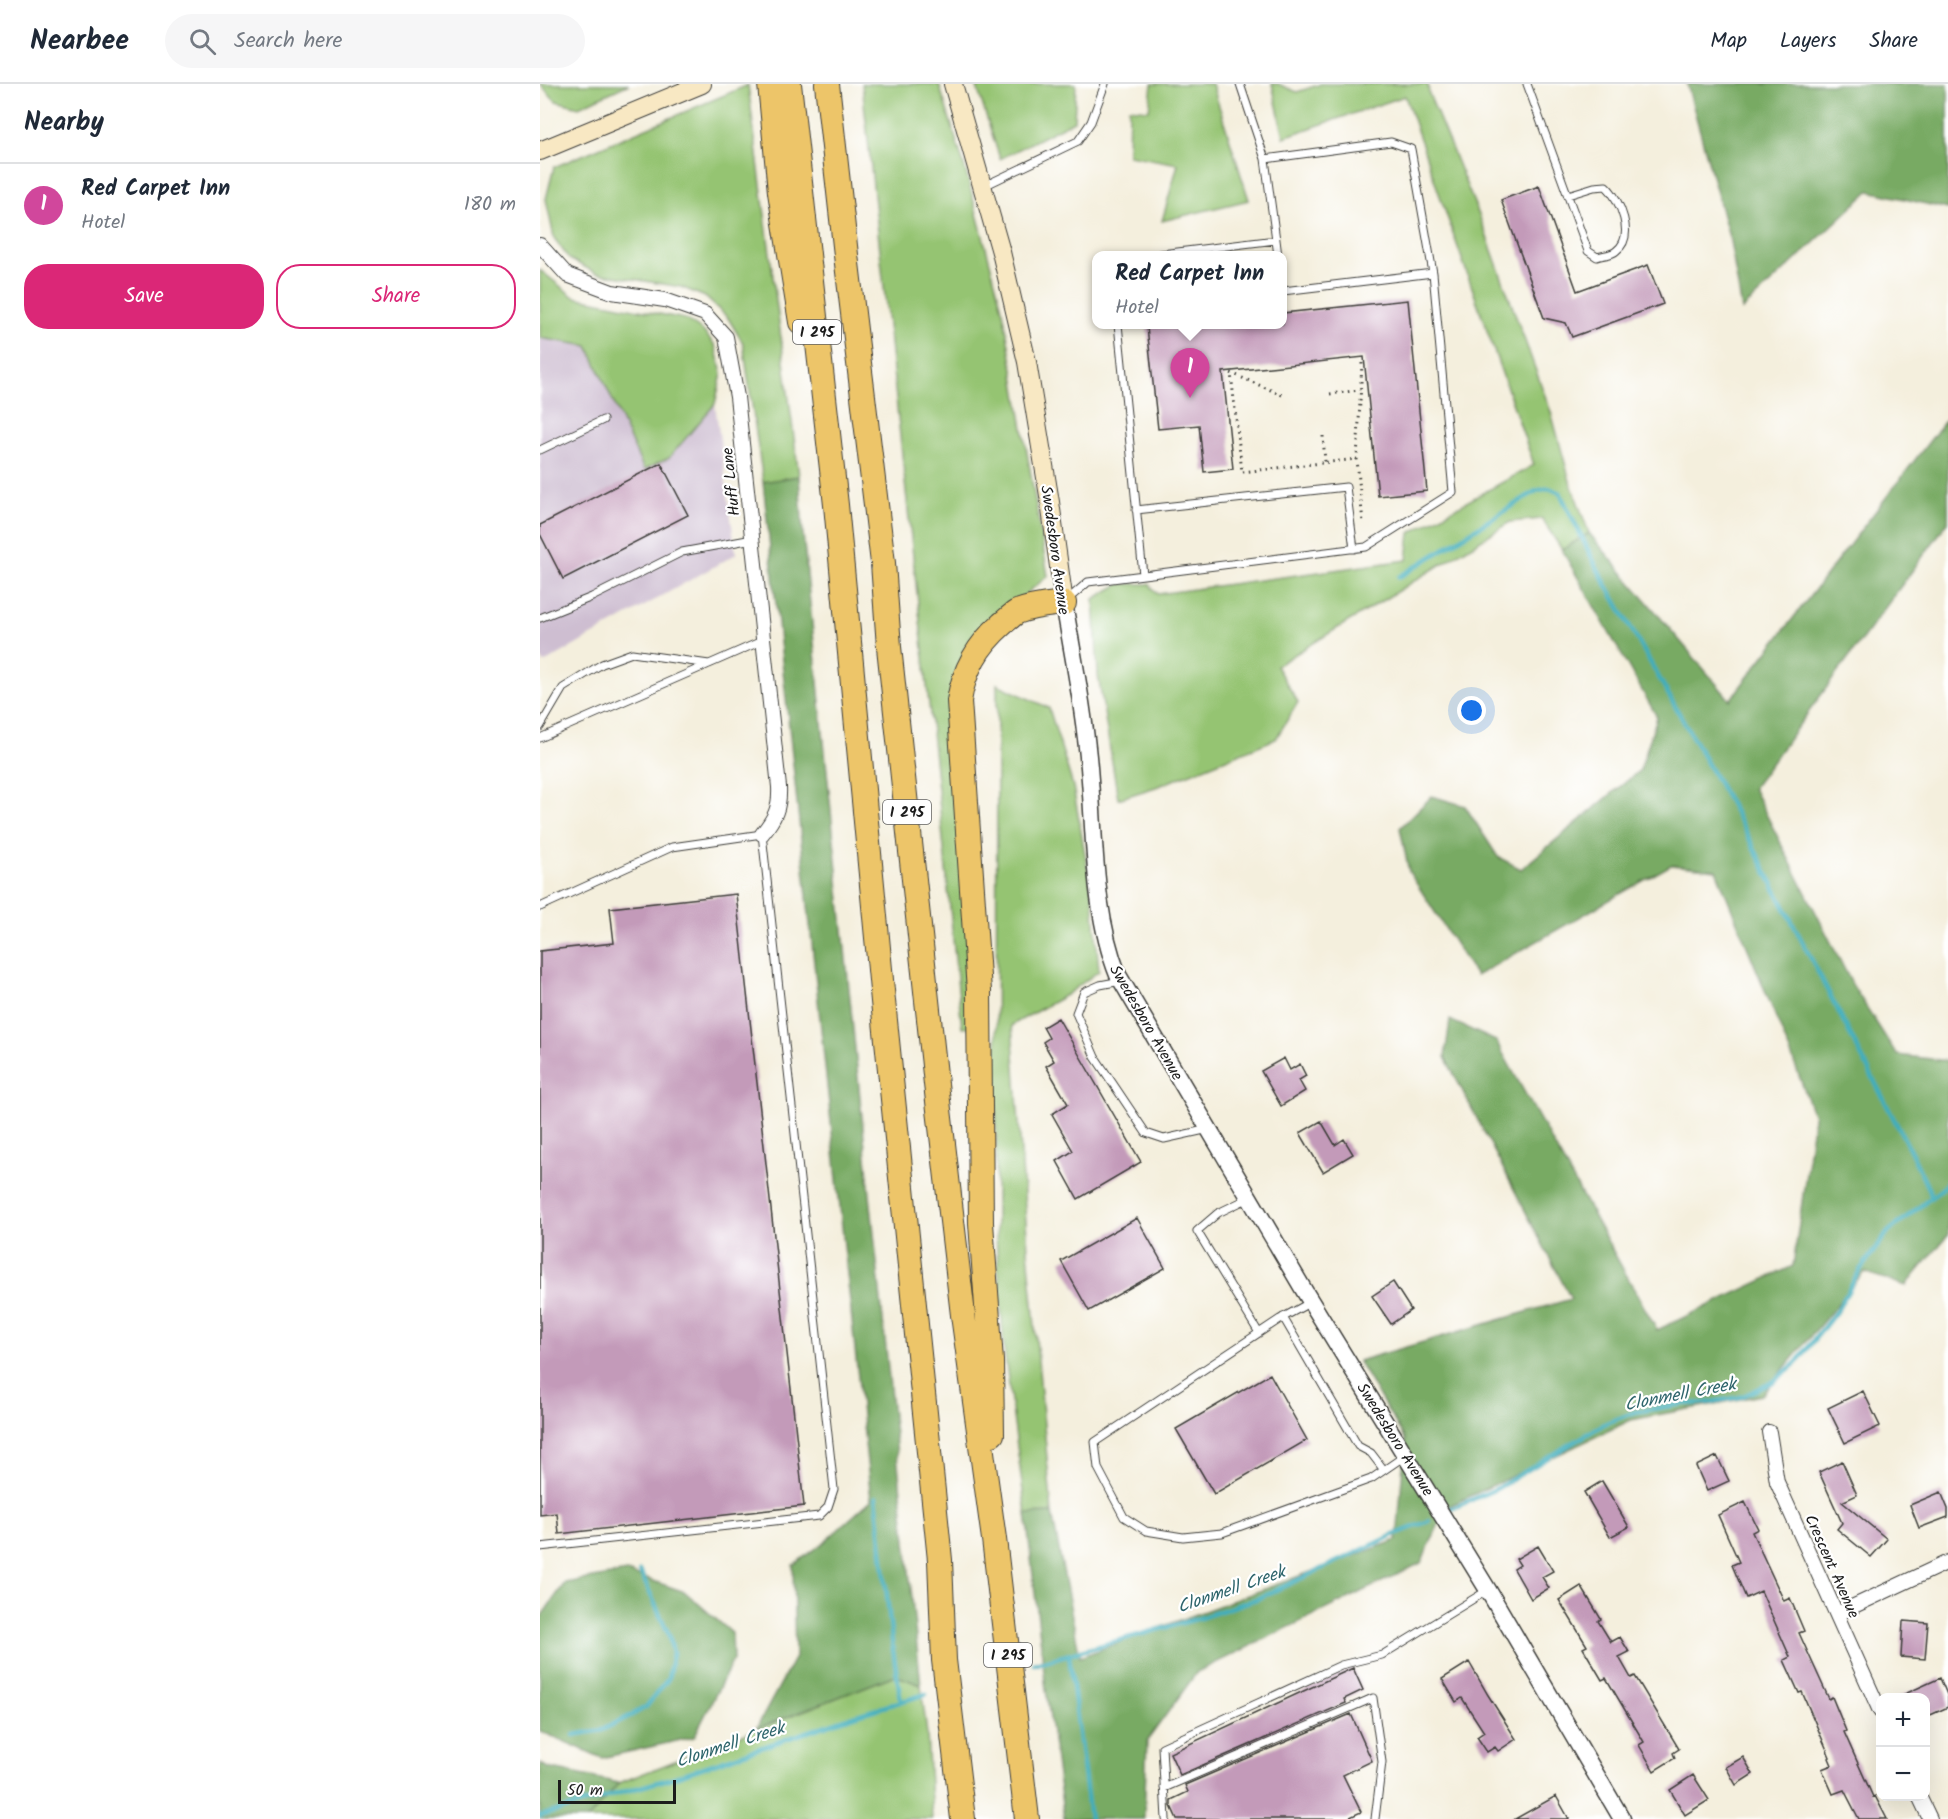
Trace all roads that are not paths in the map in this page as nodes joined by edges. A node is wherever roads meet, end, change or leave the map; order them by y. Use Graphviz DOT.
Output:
graph roads {
  1 [pos="702,84"];
  2 [pos="770,84"];
  3 [pos="789,84"];
  4 [pos="827,84"];
  5 [pos="953,84"];
  6 [pos="1105,84"];
  7 [pos="1240,84"];
  8 [pos="1527,84"];
  9 [pos="540,151"];
  10 [pos="1265,159"];
  11 [pos="982,187"];
  12 [pos="1568,195"];
  13 [pos="1276,240"];
  14 [pos="540,245"];
  15 [pos="1180,251"];
  16 [pos="1277,251"];
  17 [pos="1433,273"];
  18 [pos="1287,291"];
  19 [pos="1118,329"];
  20 [pos="603,420"];
  21 [pos="540,450"];
  22 [pos="1136,510"];
  23 [pos="753,539"];
  24 [pos="1353,549"];
  25 [pos="1143,575"];
  26 [pos="843,579"];
  27 [pos="1064,603"];
  28 [pos="540,618"];
  29 [pos="764,640"];
  30 [pos="709,664"];
  31 [pos="540,727"];
  32 [pos="540,738"];
  33 [pos="762,834"];
  34 [pos="540,906"];
  35 [pos="1121,981"];
  36 [pos="1209,1129"];
  37 [pos="1249,1198"];
  38 [pos="1311,1302"];
  39 [pos="1283,1317"];
  40 [pos="1259,1334"];
  41 [pos="1769,1432"];
  42 [pos="1406,1455"];
  43 [pos="1384,1470"];
  44 [pos="994,1539"];
  45 [pos="540,1547"];
  46 [pos="1948,1562"];
  47 [pos="1488,1590"];
  48 [pos="1837,1614"];
  49 [pos="1876,1700"];
  50 [pos="958,1775"];
  51 [pos="1164,1788"];
  52 [pos="1921,1801"];
  53 [pos="958,1819"];
  54 [pos="963,1819"];
  55 [pos="1027,1819"];
  56 [pos="1166,1819"];
  57 [pos="1375,1819"];
  58 [pos="1622,1819"];
  59 [pos="1930,1819"];
  1 -- 9 [label="main road"];
  2 -- 26 [label="highway"];
  3 -- 26 [label="highway, I 295"];
  4 -- 44 [label="highway, I 295"];
  5 -- 11 [label="main road, Swedesboro Avenue"];
  6 -- 11 [label="lane"];
  7 -- 10 [label="lane"];
  8 -- 12 [label="lane"];
  10 -- 13 [label="lane"];
  10 -- 17 [label="lane"];
  11 -- 27 [label="main road, Swedesboro Avenue"];
  12 -- 12 [label="lane"];
  13 -- 15 [label="lane"];
  13 -- 16 [label="lane"];
  14 -- 23 [label="street, Huff Lane"];
  17 -- 18 [label="lane"];
  17 -- 24 [label="lane"];
  19 -- 22 [label="lane"];
  20 -- 21 [label="lane"];
  22 -- 24 [label="lane"];
  22 -- 25 [label="lane"];
  23 -- 28 [label="lane"];
  23 -- 29 [label="street, Huff Lane"];
  24 -- 25 [label="lane"];
  25 -- 27 [label="lane"];
  26 -- 50 [label="highway, I 295"];
  27 -- 35 [label="street, Swedesboro Avenue"];
  27 -- 44 [label="highway"];
  29 -- 30 [label="lane"];
  29 -- 33 [label="street, Huff Lane"];
  30 -- 31 [label="lane"];
  30 -- 32 [label="lane"];
  33 -- 34 [label="lane"];
  33 -- 45 [label="lane"];
  35 -- 36 [label="street, Swedesboro Avenue"];
  35 -- 36 [label="lane"];
  36 -- 37 [label="street, Swedesboro Avenue"];
  37 -- 38 [label="street, Swedesboro Avenue"];
  37 -- 40 [label="lane"];
  38 -- 39 [label="lane"];
  38 -- 42 [label="street, Swedesboro Avenue"];
  39 -- 40 [label="lane"];
  39 -- 43 [label="lane"];
  40 -- 43 [label="lane"];
  41 -- 48 [label="street, Crescent Avenue"];
  42 -- 43 [label="lane"];
  42 -- 47 [label="street, Swedesboro Avenue"];
  44 -- 55 [label="highway, I 295"];
  46 -- 48 [label="street"];
  47 -- 51 [label="lane"];
  47 -- 58 [label="street, Swedesboro Avenue"];
  48 -- 49 [label="street, Crescent Avenue"];
  50 -- 53 [label="highway"];
  50 -- 54 [label="highway, I 295"];
  51 -- 56 [label="lane"];
  51 -- 57 [label="lane"];
  52 -- 59 [label="street"];
}
